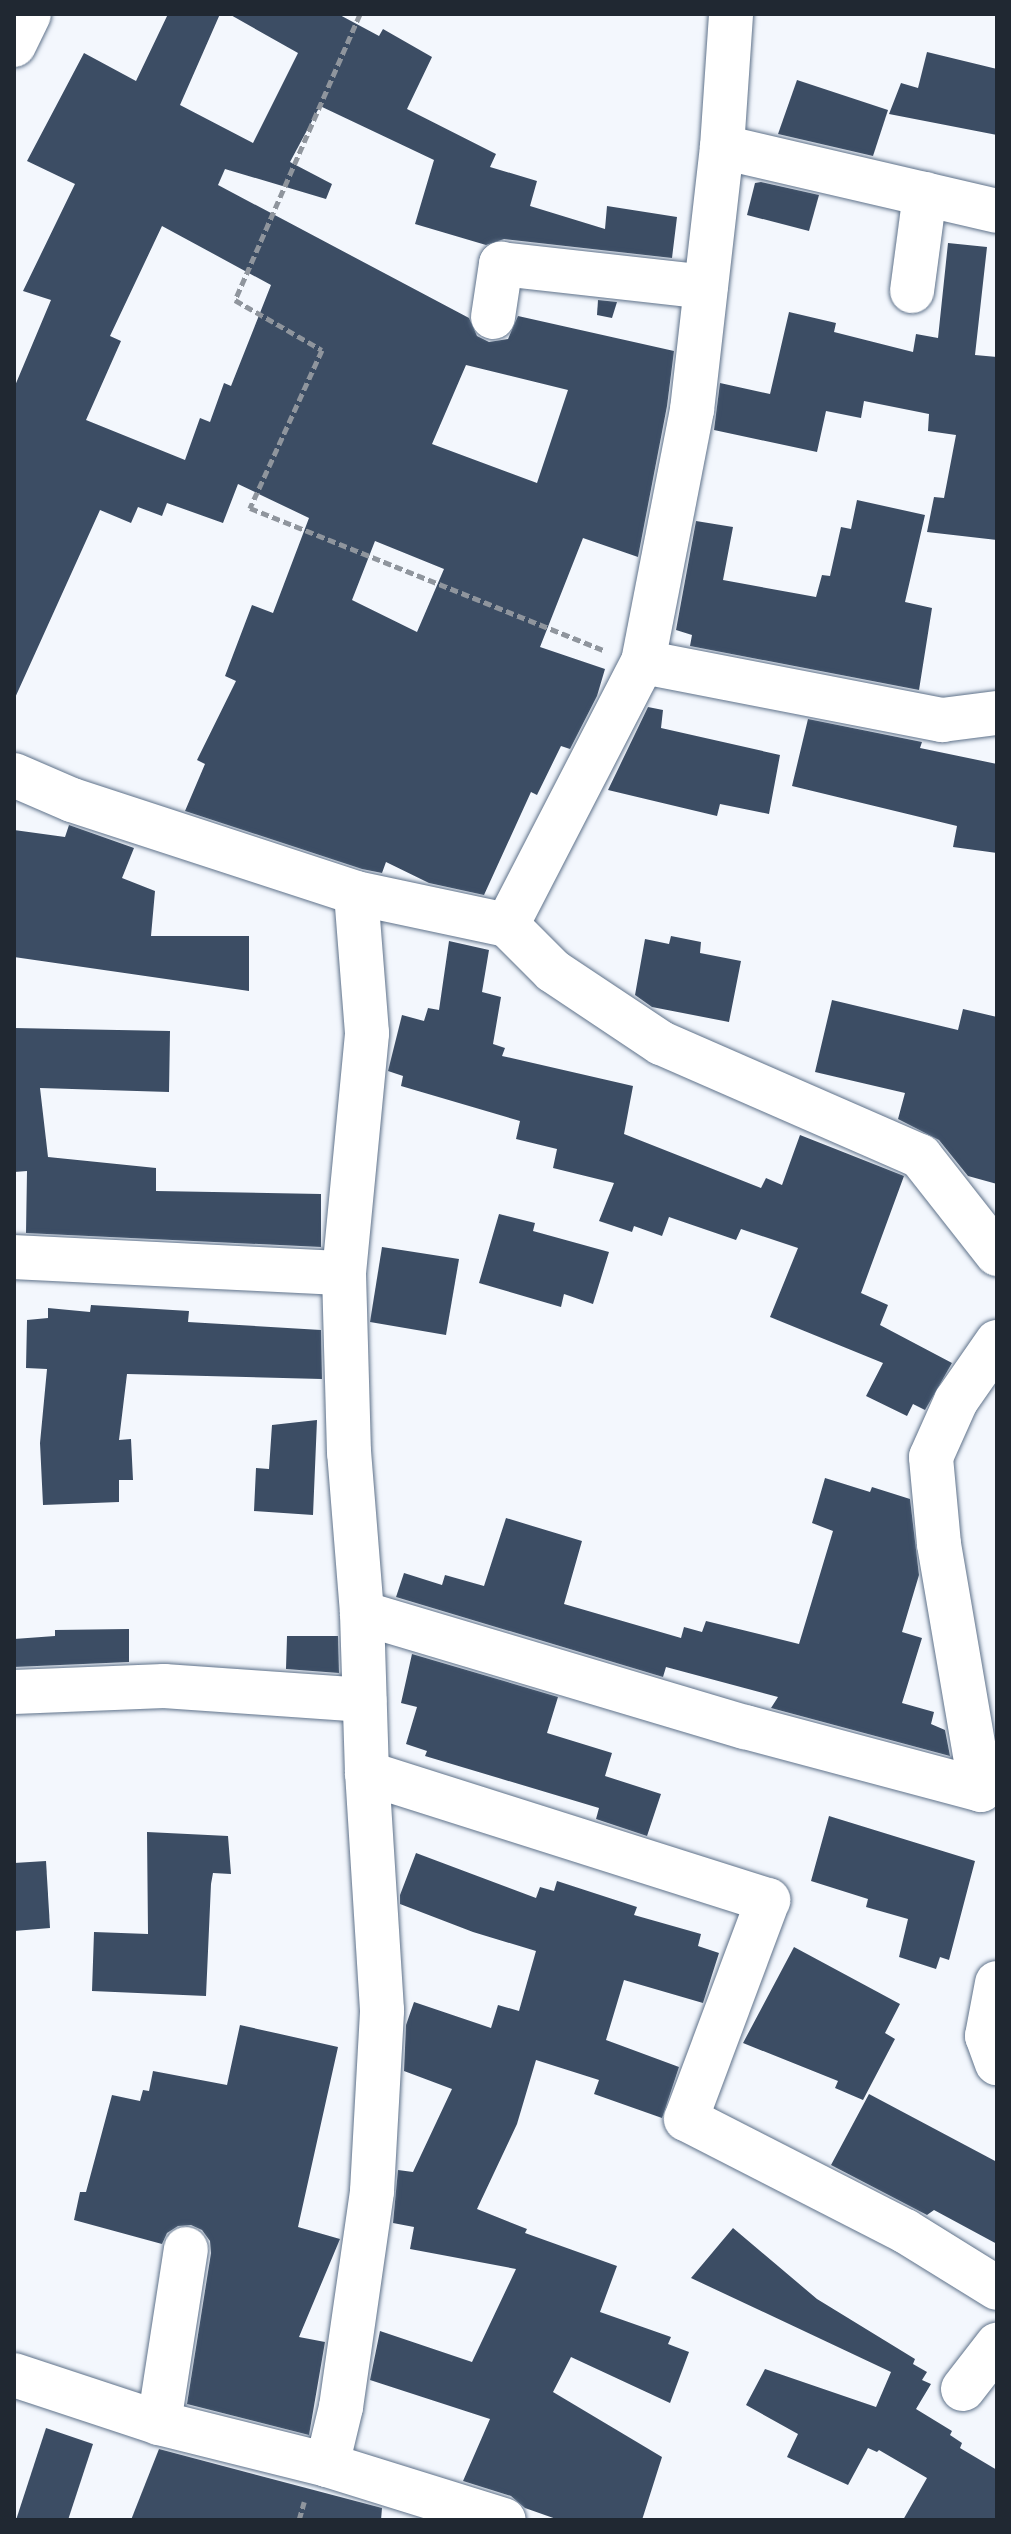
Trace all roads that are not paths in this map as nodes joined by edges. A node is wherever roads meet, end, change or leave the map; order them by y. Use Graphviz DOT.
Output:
graph roads {
  1 [pos="29,14"];
  2 [pos="731,14"];
  3 [pos="14,45"];
  4 [pos="722,147"];
  5 [pos="925,194"];
  6 [pos="997,211"];
  7 [pos="706,287"];
  8 [pos="912,291"];
  9 [pos="493,317"];
  10 [pos="643,662"];
  11 [pos="997,713"];
  12 [pos="14,775"];
  13 [pos="356,893"];
  14 [pos="507,925"];
  15 [pos="997,1254"];
  16 [pos="14,1257"];
  17 [pos="344,1273"];
  18 [pos="997,1342"];
  19 [pos="362,1613"];
  20 [pos="14,1692"];
  21 [pos="365,1700"];
  22 [pos="367,1773"];
  23 [pos="989,1801"];
  24 [pos="997,1983"];
  25 [pos="997,2063"];
  26 [pos="186,2249"];
  27 [pos="997,2288"];
  28 [pos="997,2345"];
  29 [pos="14,2375"];
  30 [pos="963,2389"];
  31 [pos="159,2423"];
  32 [pos="327,2465"];
  33 [pos="504,2520"];
  1 -- 3 [label="street"];
  2 -- 4 [label="street"];
  4 -- 5 [label="street"];
  4 -- 7 [label="street"];
  5 -- 6 [label="street"];
  5 -- 8 [label="street"];
  7 -- 9 [label="street"];
  7 -- 10 [label="street"];
  10 -- 11 [label="street"];
  10 -- 14 [label="street"];
  12 -- 13 [label="street"];
  13 -- 14 [label="street"];
  13 -- 17 [label="street"];
  14 -- 15 [label="street"];
  16 -- 17 [label="street"];
  17 -- 19 [label="street"];
  18 -- 23 [label="street"];
  19 -- 21 [label="street"];
  19 -- 23 [label="street"];
  20 -- 21 [label="street"];
  21 -- 22 [label="street"];
  22 -- 27 [label="street"];
  22 -- 32 [label="street"];
  24 -- 25 [label="street"];
  26 -- 31 [label="street"];
  28 -- 30 [label="street"];
  29 -- 31 [label="street"];
  31 -- 32 [label="street"];
  32 -- 33 [label="street"];
}
